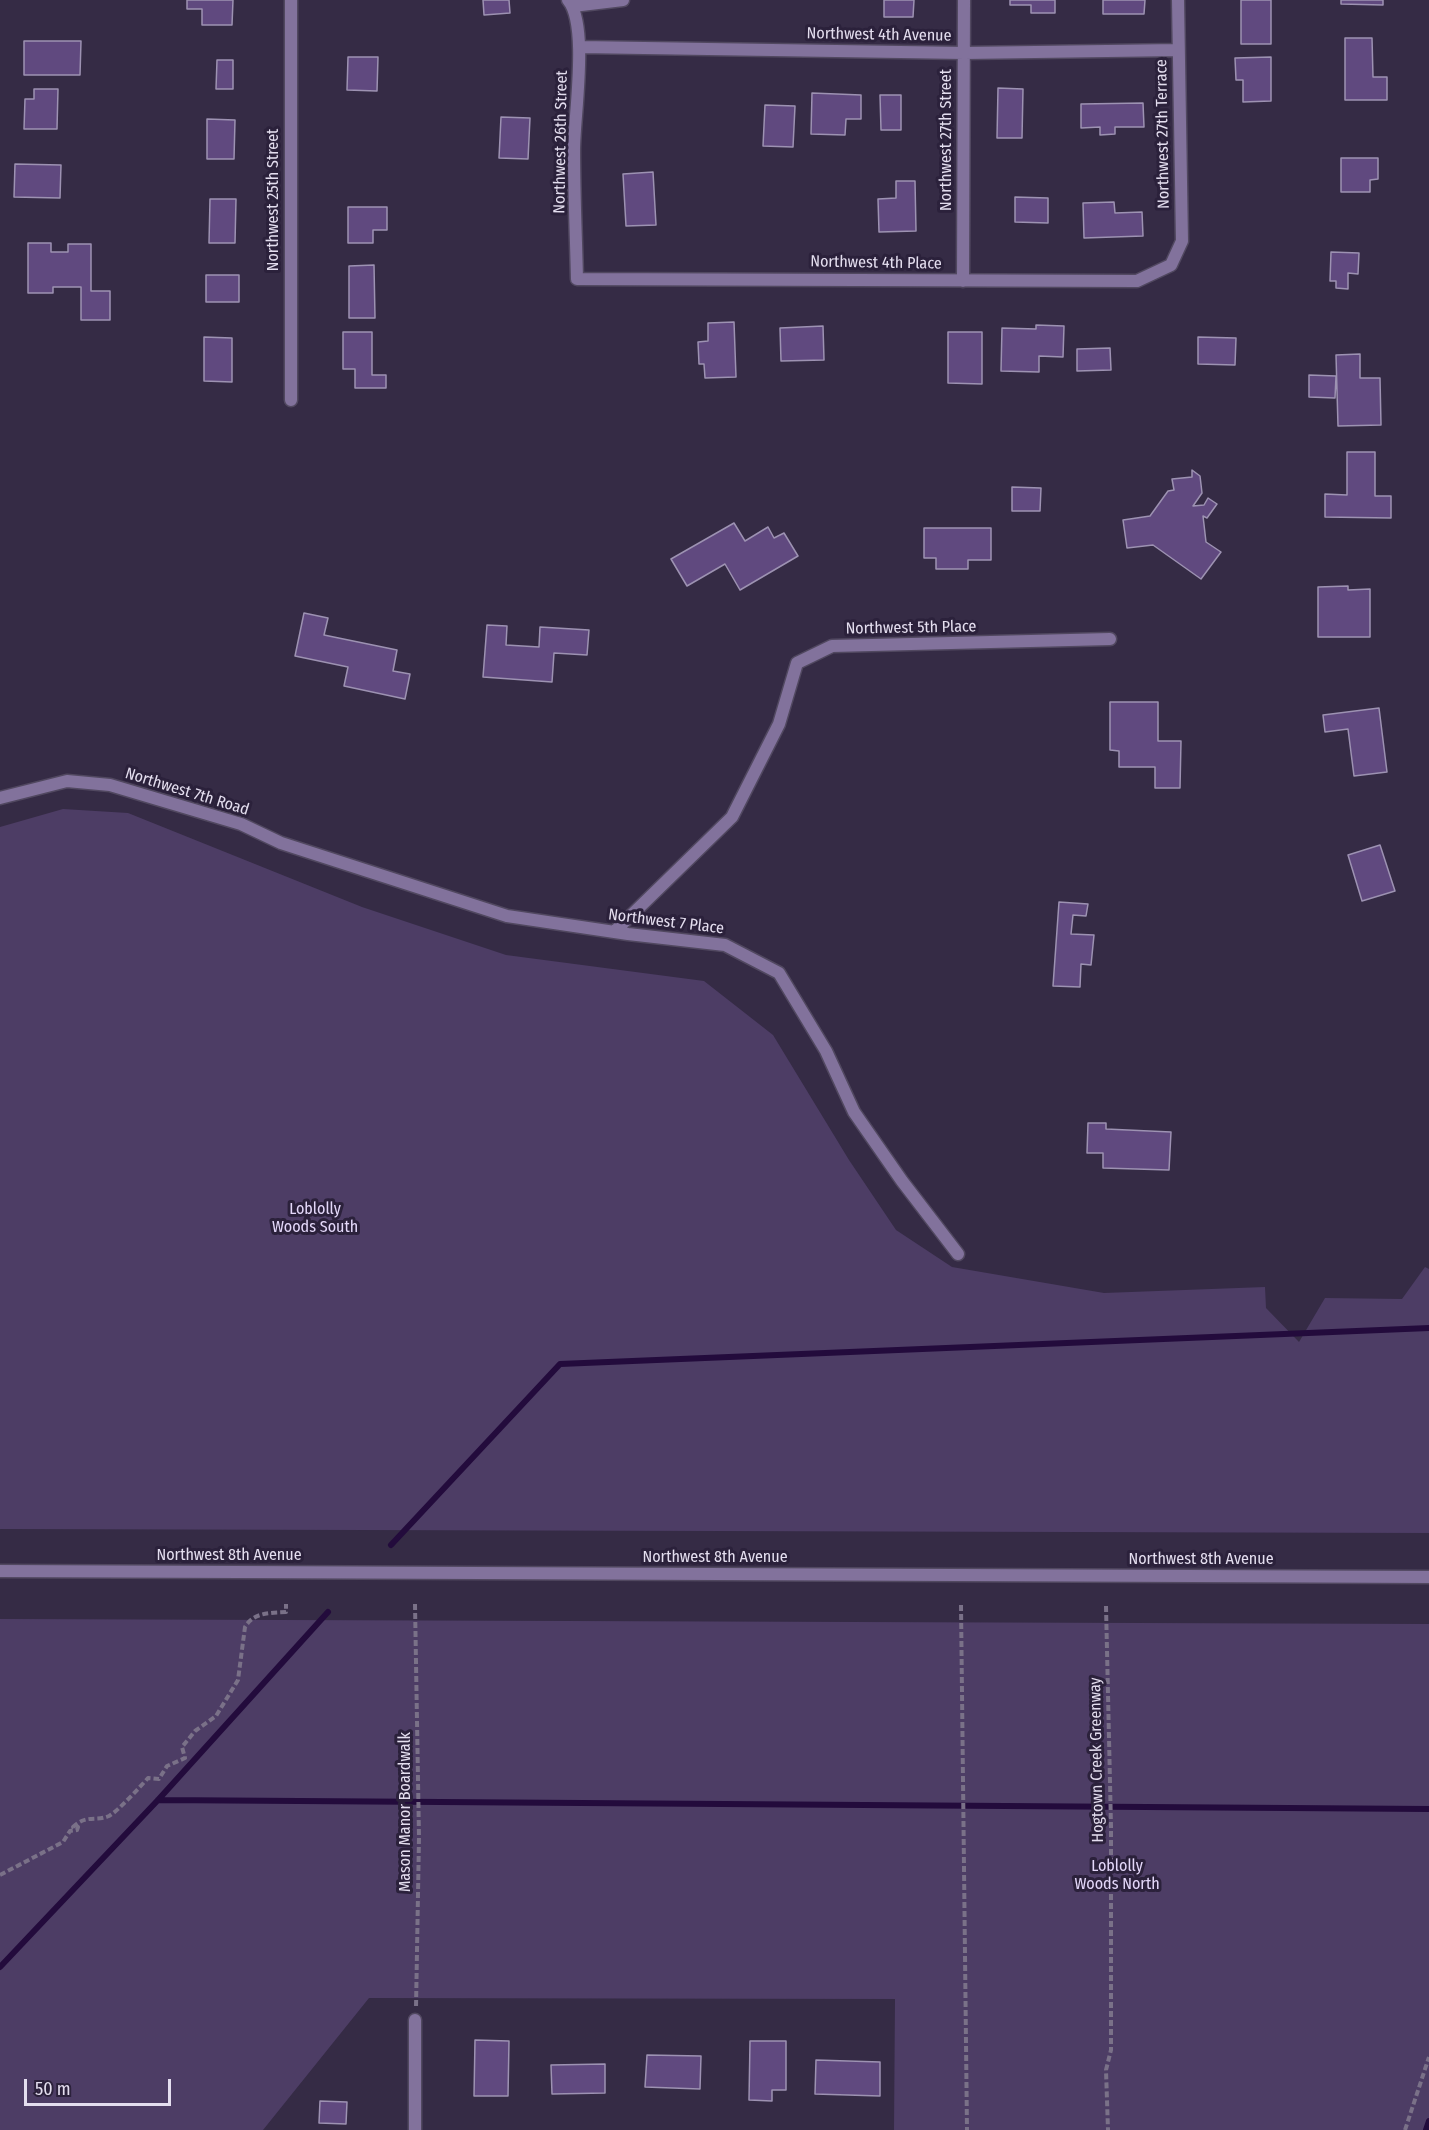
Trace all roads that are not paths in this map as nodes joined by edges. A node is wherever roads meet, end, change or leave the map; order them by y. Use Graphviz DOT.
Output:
graph roads {
  1 [pos="291,0"];
  2 [pos="623,0"];
  3 [pos="964,0"];
  4 [pos="1178,0"];
  5 [pos="570,3"];
  6 [pos="580,47"];
  7 [pos="1178,50"];
  8 [pos="964,53"];
  9 [pos="1171,265"];
  10 [pos="577,279"];
  11 [pos="963,281"];
  12 [pos="291,400"];
  13 [pos="1110,639"];
  14 [pos="0,798"];
  15 [pos="360,869"];
  16 [pos="614,933"];
  17 [pos="958,1254"];
  18 [pos="0,1571"];
  19 [pos="1429,1577"];
  20 [pos="415,2020"];
  21 [pos="415,2130"];
  1 -- 12 [label="street, Northwest 25th Street"];
  2 -- 5 [label="street, Northwest 26th Street"];
  3 -- 8 [label="street, Northwest 27th Street"];
  4 -- 7 [label="street, Northwest 27th Terrace"];
  5 -- 6 [label="street, Northwest 26th Street"];
  6 -- 8 [label="street, Northwest 4th Avenue"];
  6 -- 10 [label="street, Northwest 26th Street"];
  7 -- 8 [label="street, Northwest 4th Avenue"];
  7 -- 9 [label="street, Northwest 27th Terrace"];
  8 -- 11 [label="street, Northwest 27th Street"];
  9 -- 11 [label="street, Northwest 4th Place"];
  10 -- 11 [label="street, Northwest 4th Place"];
  13 -- 16 [label="street, Northwest 5th Place"];
  14 -- 15 [label="street, Northwest 7th Road"];
  15 -- 16 [label="street, Northwest 7 Place"];
  16 -- 17 [label="street, Northwest 7 Place"];
  18 -- 19 [label="street, Northwest 8th Avenue"];
  20 -- 21 [label="street"];
}
